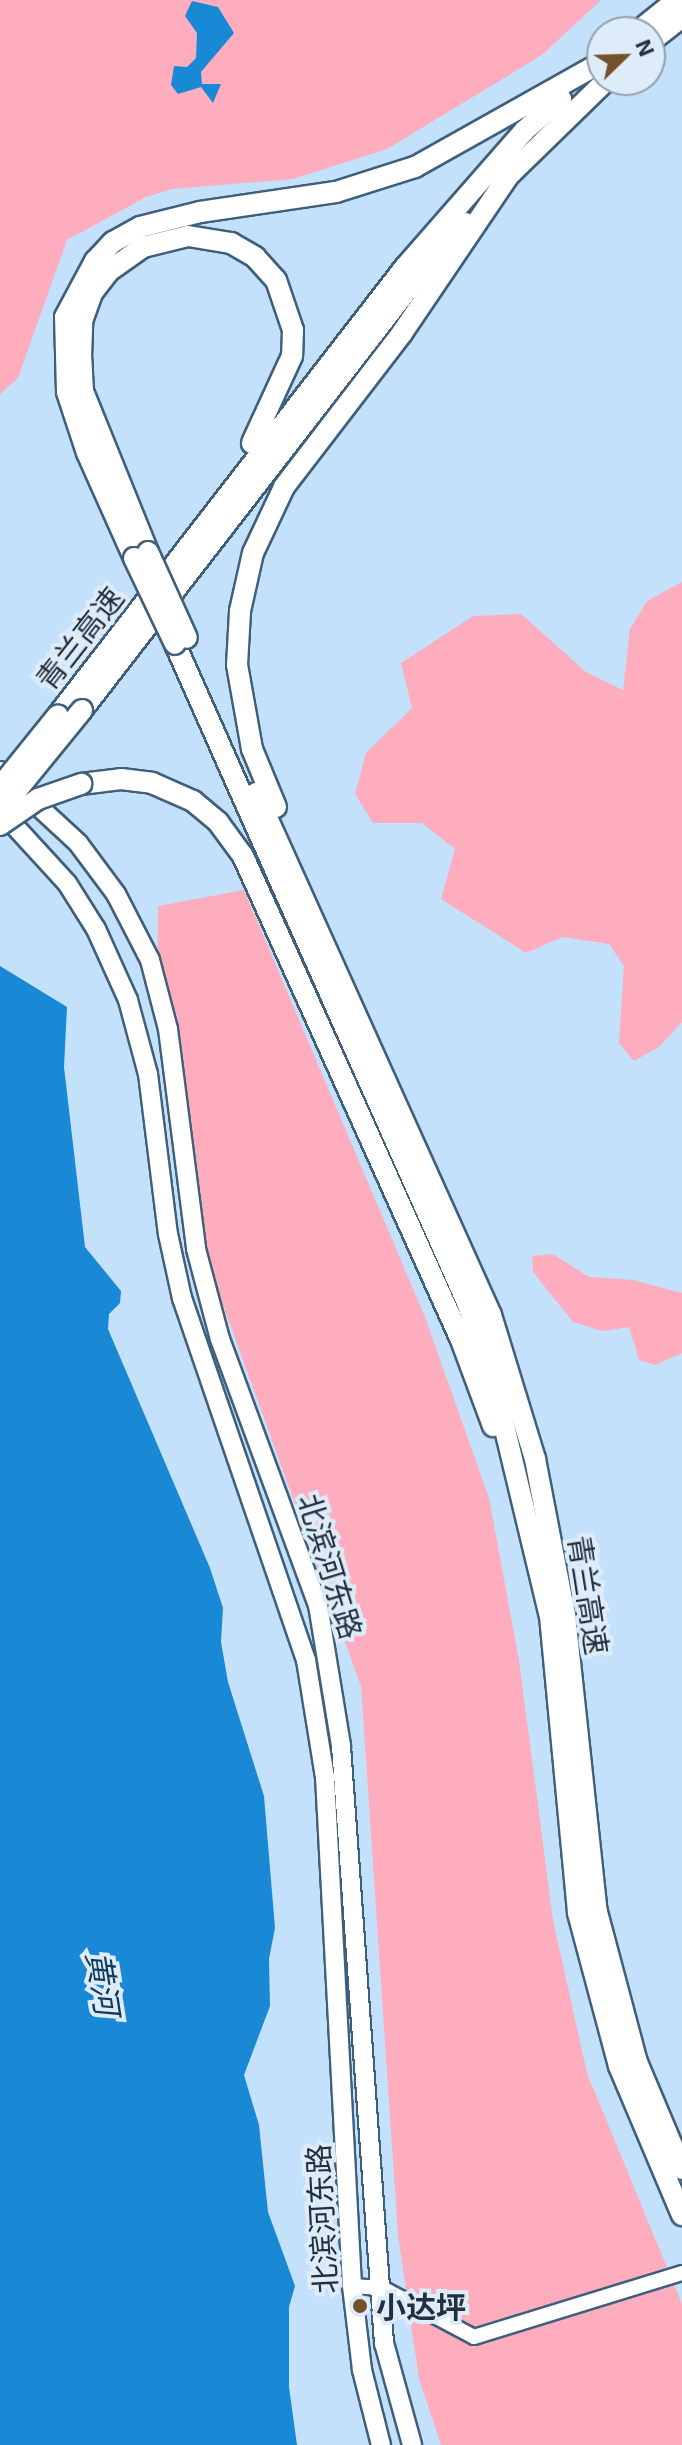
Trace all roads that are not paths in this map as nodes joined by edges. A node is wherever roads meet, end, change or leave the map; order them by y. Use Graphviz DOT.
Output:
graph roads {
  1 [pos="677,0"];
  2 [pos="657,16"];
  3 [pos="682,17"];
  4 [pos="666,30"];
  5 [pos="586,71"];
  6 [pos="586,76"];
  7 [pos="590,96"];
  8 [pos="511,172"];
  9 [pos="141,555"];
  10 [pos="176,562"];
  11 [pos="181,641"];
  12 [pos="0,771"];
  13 [pos="0,787"];
  14 [pos="0,810"];
  15 [pos="0,825"];
  16 [pos="372,1048"];
  17 [pos="526,1512"];
  18 [pos="682,2169"];
  19 [pos="682,2215"];
  20 [pos="682,2273"];
  21 [pos="352,2286"];
  22 [pos="382,2288"];
  23 [pos="381,2445"];
  24 [pos="412,2445"];
  1 -- 2 [label="highway"];
  3 -- 4 [label="highway"];
  5 -- 9 [label="highway"];
  6 -- 10 [label="highway"];
  7 -- 8 [label="highway"];
  8 -- 14 [label="highway, bridge"];
  8 -- 16 [label="highway"];
  9 -- 10 [label="highway"];
  9 -- 11 [label="highway, bridge"];
  10 -- 13 [label="highway, 青兰高速, bridge"];
  11 -- 16 [label="highway"];
  11 -- 17 [label="highway"];
  12 -- 22 [label="main road, 北滨河东路"];
  14 -- 21 [label="main road, 北滨河东路"];
  15 -- 17 [label="highway, bridge"];
  16 -- 18 [label="highway, 青兰高速"];
  17 -- 19 [label="highway, 青兰高速"];
  20 -- 22 [label="street"];
  21 -- 22 [label="street"];
  21 -- 23 [label="main road, 北滨河东路"];
  22 -- 24 [label="main road, 北滨河东路"];
}
